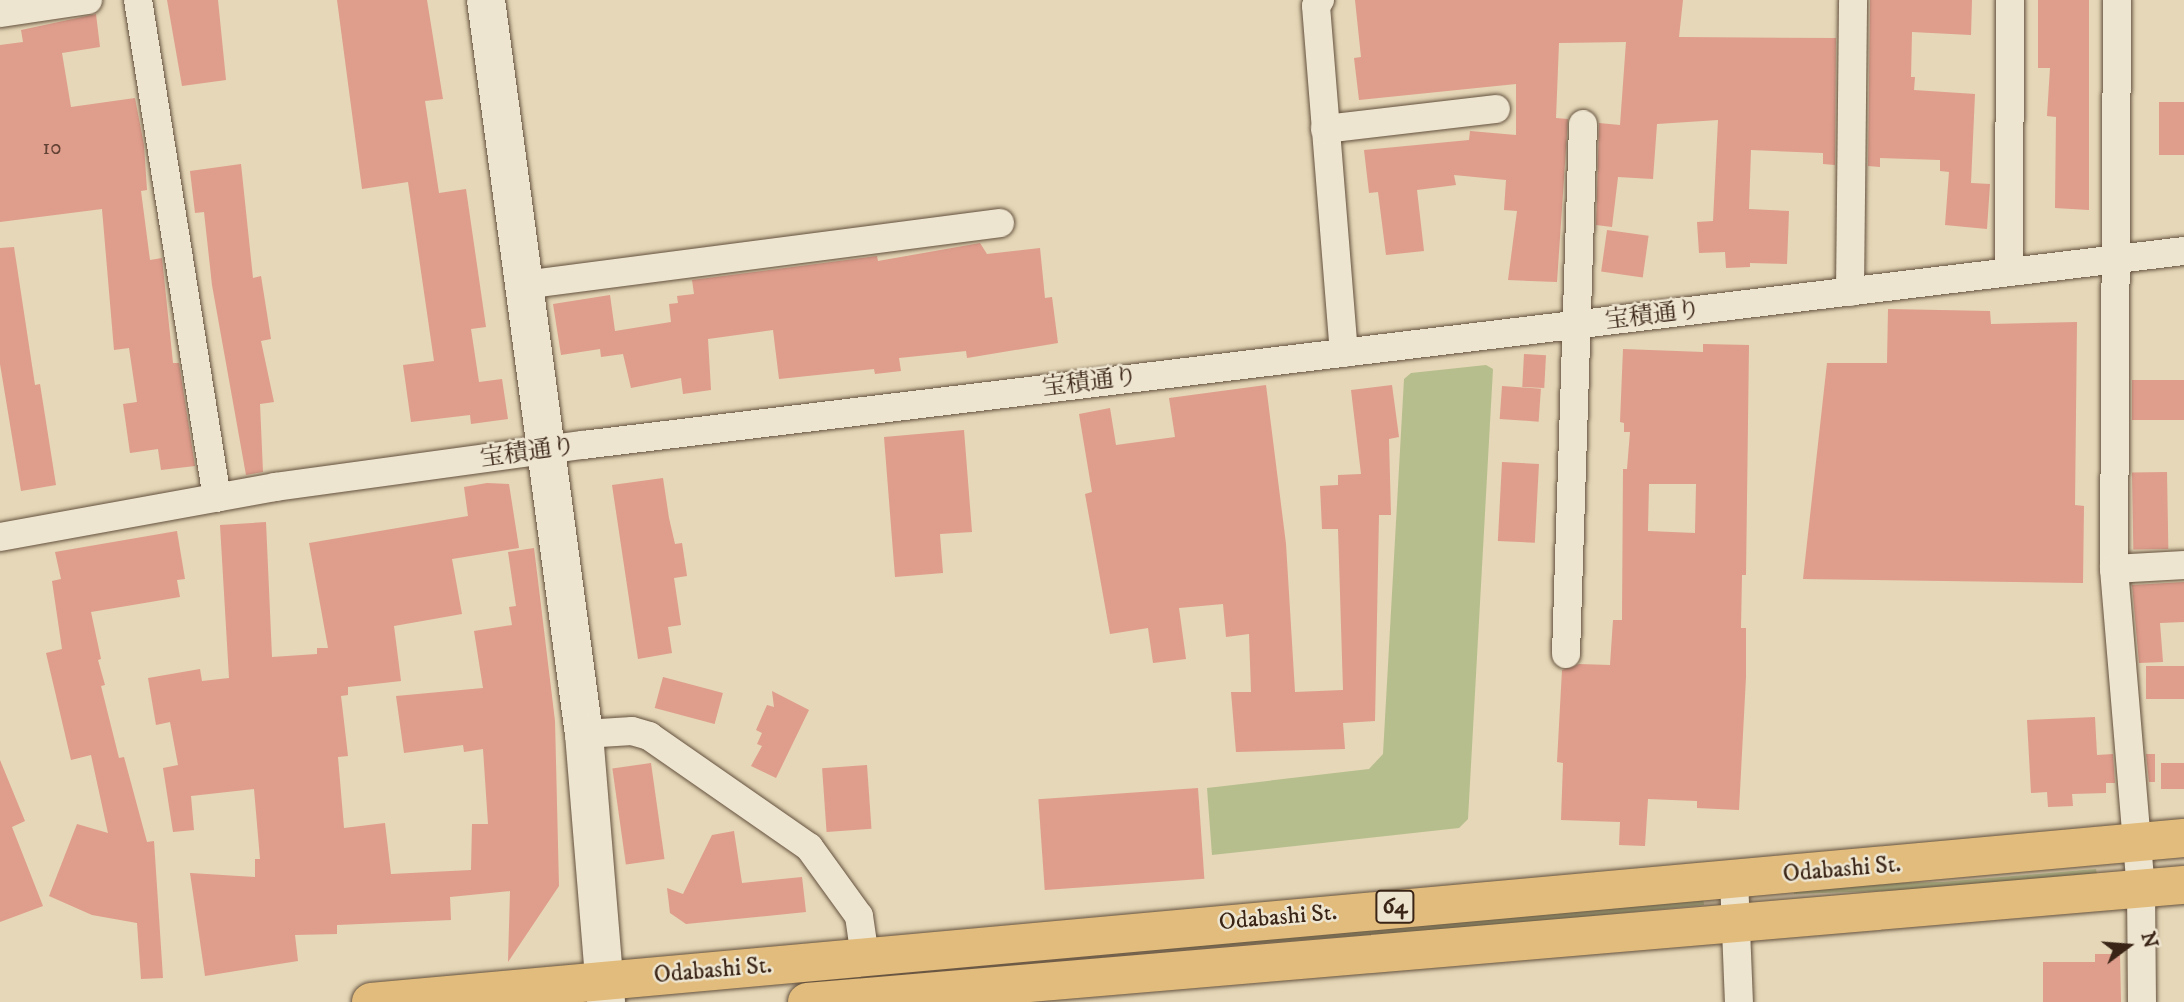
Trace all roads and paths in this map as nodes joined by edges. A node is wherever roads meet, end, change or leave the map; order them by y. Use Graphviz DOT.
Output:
graph roads {
  1 [pos="88,0"];
  2 [pos="138,0"];
  3 [pos="486,0"];
  4 [pos="1320,0"];
  5 [pos="1853,0"];
  6 [pos="2010,0"];
  7 [pos="2117,0"];
  8 [pos="0,13"];
  9 [pos="1496,109"];
  10 [pos="1583,124"];
  11 [pos="1325,129"];
  12 [pos="1000,223"];
  13 [pos="2184,251"];
  14 [pos="2114,259"];
  15 [pos="2009,272"];
  16 [pos="523,285"];
  17 [pos="1850,292"];
  18 [pos="1574,326"];
  19 [pos="1344,353"];
  20 [pos="545,450"];
  21 [pos="217,498"];
  22 [pos="0,537"];
  23 [pos="2184,565"];
  24 [pos="2114,569"];
  25 [pos="1566,654"];
  26 [pos="584,734"];
  27 [pos="2184,838"];
  28 [pos="2137,842"];
  29 [pos="1734,879"];
  30 [pos="2184,885"];
  31 [pos="2141,889"];
  32 [pos="1735,922"];
  33 [pos="865,957"];
  34 [pos="607,992"];
  35 [pos="878,998"];
  36 [pos="371,1002"];
  37 [pos="807,1002"];
  38 [pos="1739,1002"];
  39 [pos="2142,1002"];
  1 -- 8 [label="street"];
  2 -- 21 [label="street"];
  3 -- 16 [label="street"];
  4 -- 11 [label="street"];
  5 -- 17 [label="street"];
  6 -- 15 [label="street"];
  7 -- 14 [label="street"];
  9 -- 11 [label="street"];
  10 -- 18 [label="street"];
  11 -- 19 [label="street"];
  12 -- 16 [label="street"];
  13 -- 14 [label="street, 宝積通り"];
  14 -- 15 [label="street, 宝積通り"];
  14 -- 24 [label="street"];
  15 -- 17 [label="street, 宝積通り"];
  16 -- 20 [label="street"];
  17 -- 18 [label="street, 宝積通り"];
  18 -- 19 [label="street, 宝積通り"];
  18 -- 25 [label="street"];
  19 -- 20 [label="street, 宝積通り"];
  20 -- 21 [label="street, 宝積通り"];
  20 -- 26 [label="street"];
  21 -- 22 [label="street, 宝積通り"];
  23 -- 24 [label="street"];
  24 -- 28 [label="street"];
  26 -- 33 [label="street"];
  26 -- 34 [label="street"];
  27 -- 28 [label="main road, Odabashi St. / 64"];
  28 -- 29 [label="main road, Odabashi St. / 64"];
  28 -- 31 [label="street"];
  29 -- 32 [label="street"];
  29 -- 33 [label="main road, Odabashi St. / 64"];
  30 -- 31 [label="main road, Odabashi St. / 64"];
  31 -- 32 [label="main road, Odabashi St. / 64"];
  31 -- 39 [label="street"];
  32 -- 35 [label="main road, Odabashi St. / 64"];
  32 -- 38 [label="street"];
  33 -- 34 [label="main road, Odabashi St. / 64"];
  34 -- 36 [label="main road, Odabashi St. / 64"];
  35 -- 37 [label="main road, Odabashi St. / 64"];
}
